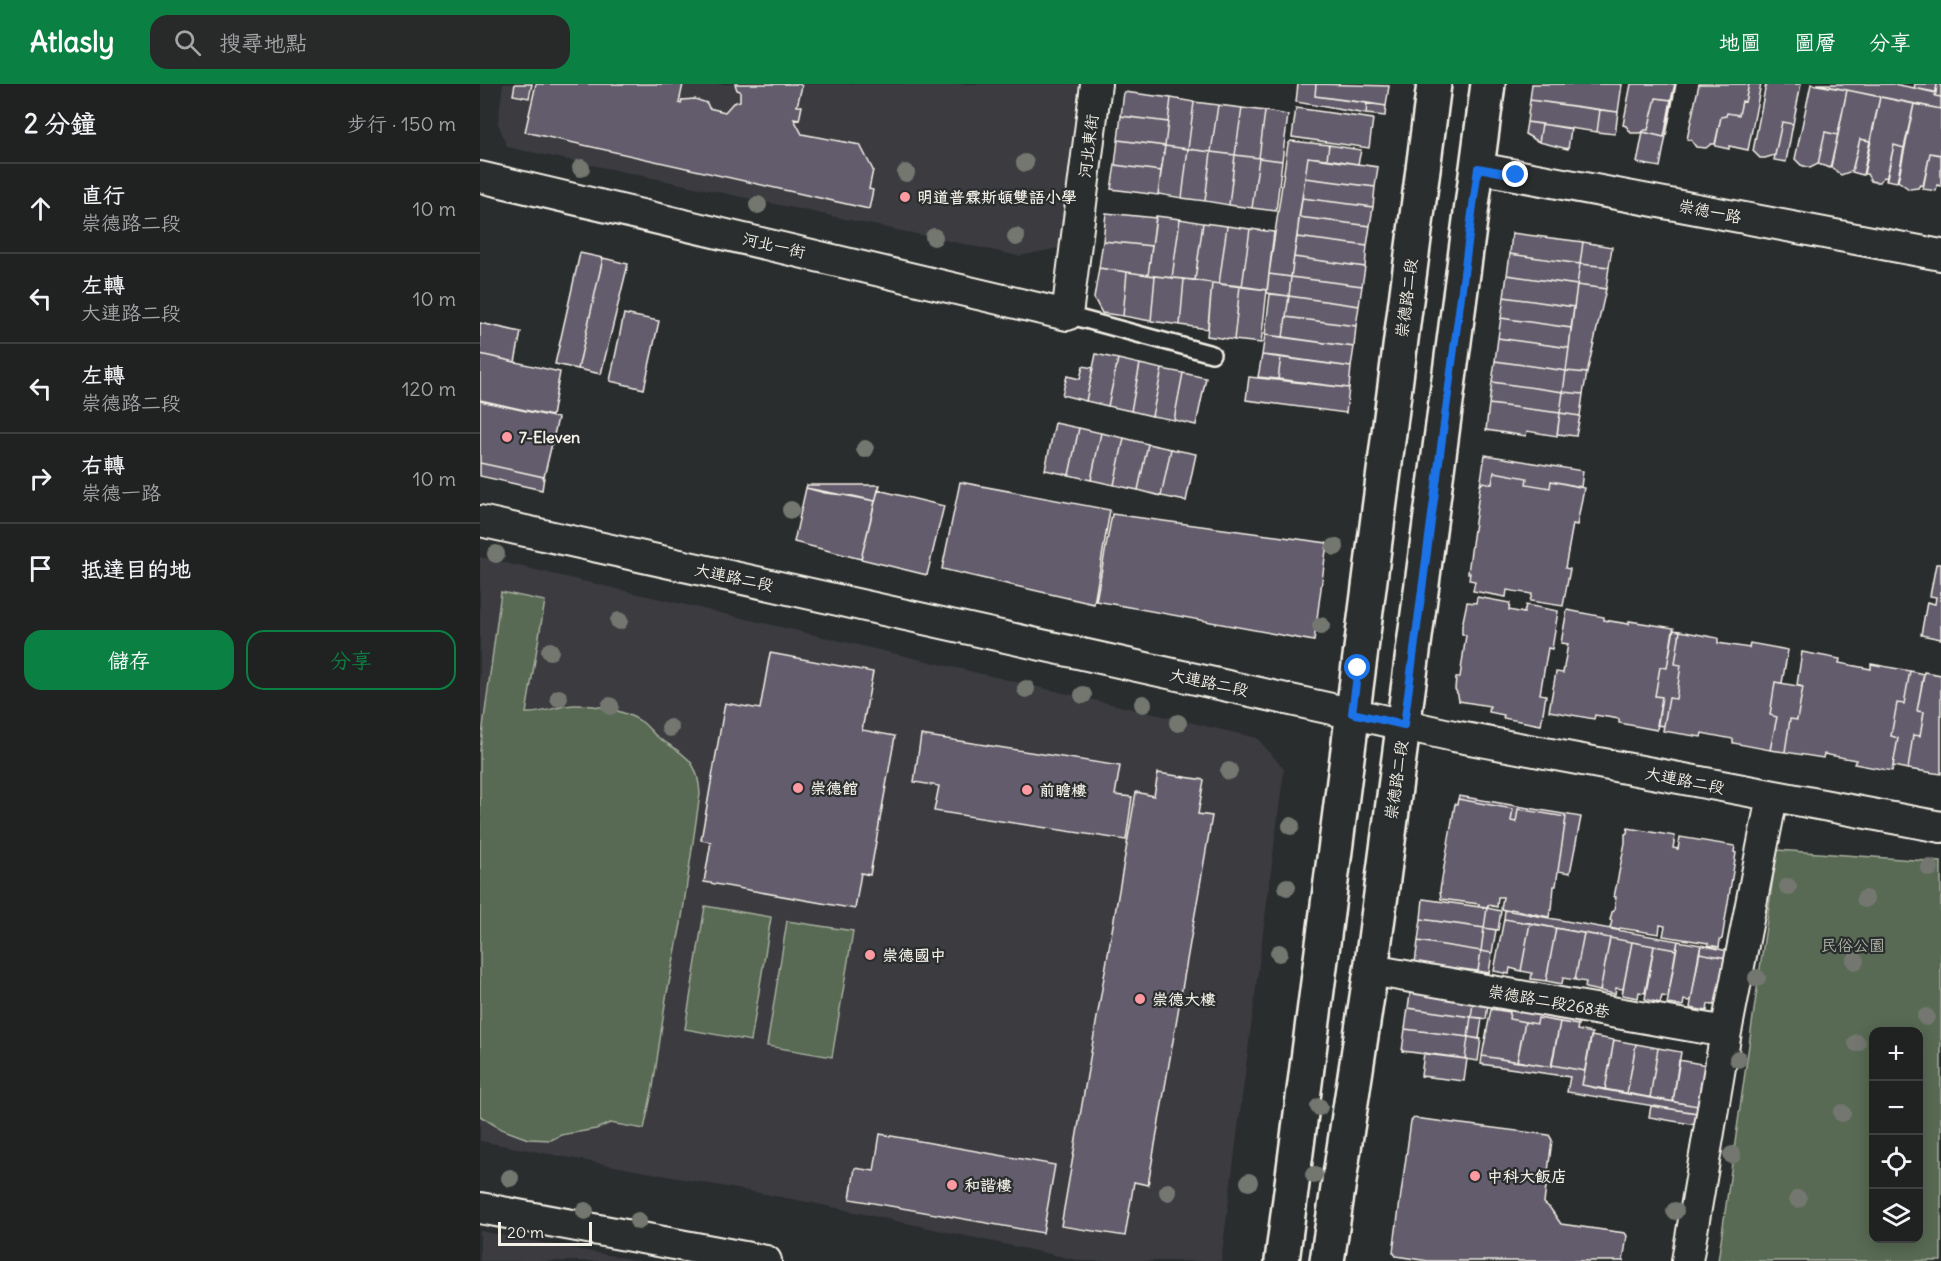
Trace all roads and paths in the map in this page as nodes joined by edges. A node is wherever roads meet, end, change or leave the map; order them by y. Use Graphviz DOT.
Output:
graph roads {
  1 [pos="1096,84"];
  2 [pos="1434,84"];
  3 [pos="1488,84"];
  4 [pos="1478,168"];
  5 [pos="480,177"];
  6 [pos="1941,255"];
  7 [pos="1067,315"];
  8 [pos="1212,354"];
  9 [pos="480,521"];
  10 [pos="1352,713"];
  11 [pos="1404,725"];
  12 [pos="1772,797"];
  13 [pos="1941,827"];
  14 [pos="1371,970"];
  15 [pos="1726,1032"];
  16 [pos="480,1208"];
  17 [pos="766,1261"];
  18 [pos="1282,1261"];
  19 [pos="1327,1261"];
  20 [pos="1688,1261"];
  1 -- 7 [label="street, 河北東街"];
  2 -- 10 [label="main road, 崇德路二段"];
  3 -- 4 [label="main road, 崇德路二段"];
  4 -- 6 [label="street, 崇德一路"];
  4 -- 11 [label="main road, 崇德路二段"];
  5 -- 7 [label="street, 河北一街"];
  7 -- 8 [label="lane"];
  9 -- 10 [label="street, 大連路二段"];
  10 -- 11 [label="street, 大連路二段"];
  10 -- 18 [label="main road, 崇德路二段"];
  11 -- 12 [label="street, 大連路二段"];
  11 -- 14 [label="main road, 崇德路二段"];
  12 -- 13 [label="street, 大連路二段"];
  12 -- 15 [label="street"];
  14 -- 15 [label="street, 崇德路二段268巷"];
  14 -- 19 [label="main road, 崇德路二段"];
  15 -- 20 [label="street"];
  16 -- 17 [label="street"];
}
